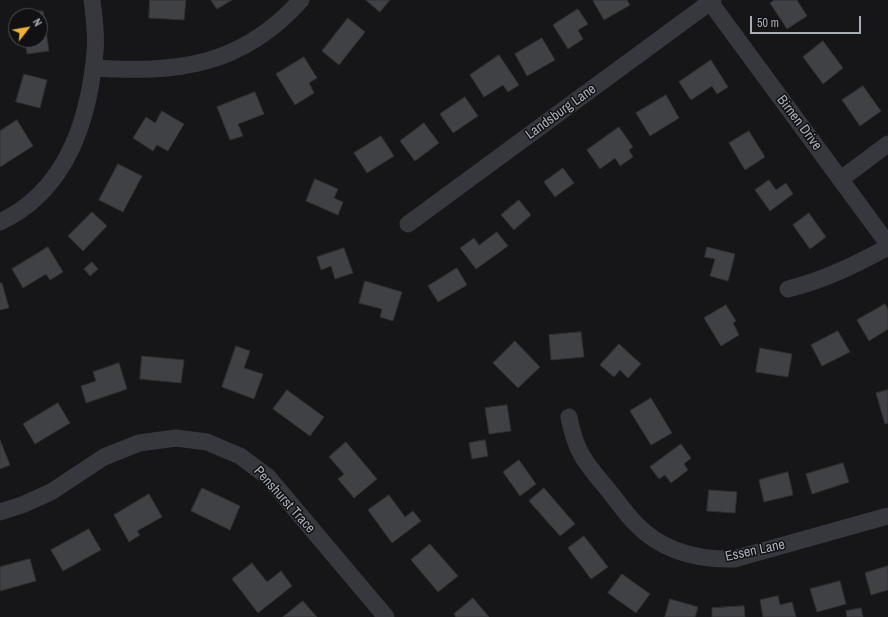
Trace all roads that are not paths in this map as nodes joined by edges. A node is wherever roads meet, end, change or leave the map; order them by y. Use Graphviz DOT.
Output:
graph roads {
  1 [pos="92,0"];
  2 [pos="301,0"];
  3 [pos="712,1"];
  4 [pos="93,68"];
  5 [pos="888,144"];
  6 [pos="841,179"];
  7 [pos="0,222"];
  8 [pos="408,224"];
  9 [pos="888,244"];
  10 [pos="888,247"];
  11 [pos="788,289"];
  12 [pos="569,417"];
  13 [pos="0,512"];
  14 [pos="888,516"];
  15 [pos="386,617"];
  1 -- 4 [label="street"];
  2 -- 4 [label="street"];
  3 -- 6 [label="street, Birnen Drive"];
  3 -- 8 [label="street, Landsburg Lane"];
  4 -- 7 [label="street"];
  5 -- 6 [label="street"];
  6 -- 9 [label="street, Birnen Drive"];
  10 -- 11 [label="street"];
  12 -- 14 [label="street, Essen Lane"];
  13 -- 15 [label="street, Penshurst Trace"];
}
